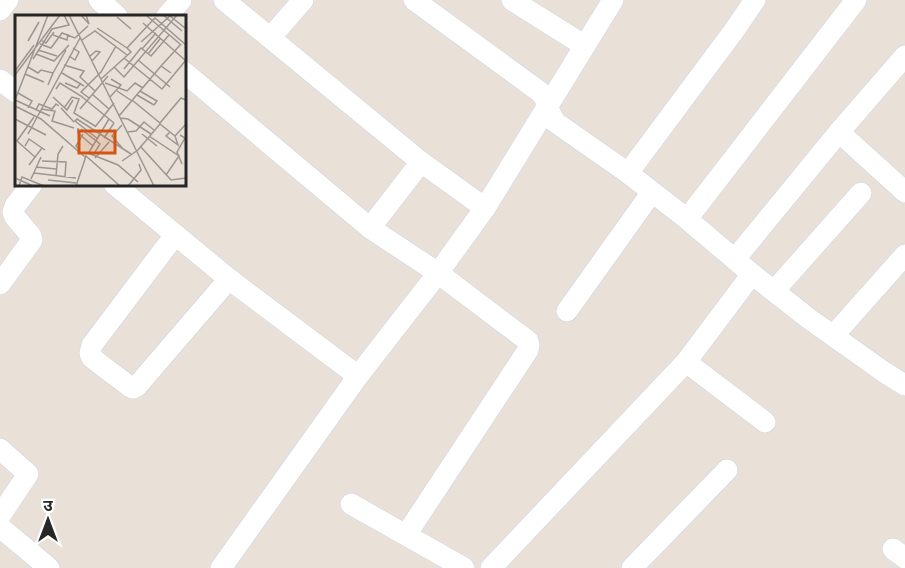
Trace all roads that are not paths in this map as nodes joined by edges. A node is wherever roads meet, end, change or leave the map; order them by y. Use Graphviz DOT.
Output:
graph roads {
  1 [pos="8,0"];
  2 [pos="99,0"];
  3 [pos="181,0"];
  4 [pos="224,0"];
  5 [pos="303,0"];
  6 [pos="414,0"];
  7 [pos="512,0"];
  8 [pos="614,0"];
  9 [pos="755,0"];
  10 [pos="856,0"];
  11 [pos="0,10"];
  12 [pos="116,15"];
  13 [pos="168,15"];
  14 [pos="270,38"];
  15 [pos="585,46"];
  16 [pos="905,56"];
  17 [pos="186,74"];
  18 [pos="0,80"];
  19 [pos="15,91"];
  20 [pos="547,107"];
  21 [pos="839,132"];
  22 [pos="421,162"];
  23 [pos="628,173"];
  24 [pos="30,186"];
  25 [pos="116,186"];
  26 [pos="652,192"];
  27 [pos="905,192"];
  28 [pos="861,193"];
  29 [pos="485,208"];
  30 [pos="687,219"];
  31 [pos="370,228"];
  32 [pos="175,235"];
  33 [pos="905,255"];
  34 [pos="735,259"];
  35 [pos="438,273"];
  36 [pos="752,274"];
  37 [pos="229,279"];
  38 [pos="0,284"];
  39 [pos="774,291"];
  40 [pos="567,311"];
  41 [pos="833,336"];
  42 [pos="686,362"];
  43 [pos="358,376"];
  44 [pos="905,385"];
  45 [pos="765,422"];
  46 [pos="0,449"];
  47 [pos="727,470"];
  48 [pos="351,504"];
  49 [pos="0,516"];
  50 [pos="0,526"];
  51 [pos="406,535"];
  52 [pos="226,566"];
  53 [pos="496,566"];
  54 [pos="49,568"];
  55 [pos="464,568"];
  56 [pos="632,568"];
  1 -- 11 [label="street"];
  2 -- 12 [label="street"];
  3 -- 13 [label="street"];
  4 -- 14 [label="street"];
  5 -- 14 [label="street"];
  6 -- 20 [label="street"];
  7 -- 15 [label="street"];
  8 -- 15 [label="street"];
  9 -- 23 [label="street"];
  10 -- 30 [label="street"];
  14 -- 22 [label="street"];
  15 -- 20 [label="street"];
  16 -- 21 [label="street"];
  17 -- 31 [label="street"];
  18 -- 19 [label="street"];
  20 -- 23 [label="street"];
  20 -- 29 [label="street"];
  21 -- 27 [label="street"];
  21 -- 34 [label="street"];
  22 -- 29 [label="street"];
  22 -- 31 [label="street"];
  23 -- 26 [label="street"];
  24 -- 38 [label="street"];
  25 -- 32 [label="street"];
  26 -- 30 [label="street"];
  26 -- 40 [label="street"];
  28 -- 39 [label="street"];
  29 -- 35 [label="street"];
  30 -- 34 [label="street"];
  31 -- 35 [label="street"];
  32 -- 37 [label="street"];
  32 -- 37 [label="street"];
  33 -- 41 [label="street"];
  34 -- 36 [label="street"];
  35 -- 43 [label="street"];
  35 -- 51 [label="street"];
  36 -- 39 [label="street"];
  36 -- 42 [label="street"];
  37 -- 43 [label="street"];
  39 -- 41 [label="street"];
  41 -- 44 [label="street"];
  42 -- 45 [label="street"];
  42 -- 53 [label="street"];
  43 -- 52 [label="street"];
  46 -- 49 [label="street"];
  47 -- 56 [label="street"];
  48 -- 51 [label="street"];
  50 -- 54 [label="street"];
  51 -- 55 [label="street"];
}
